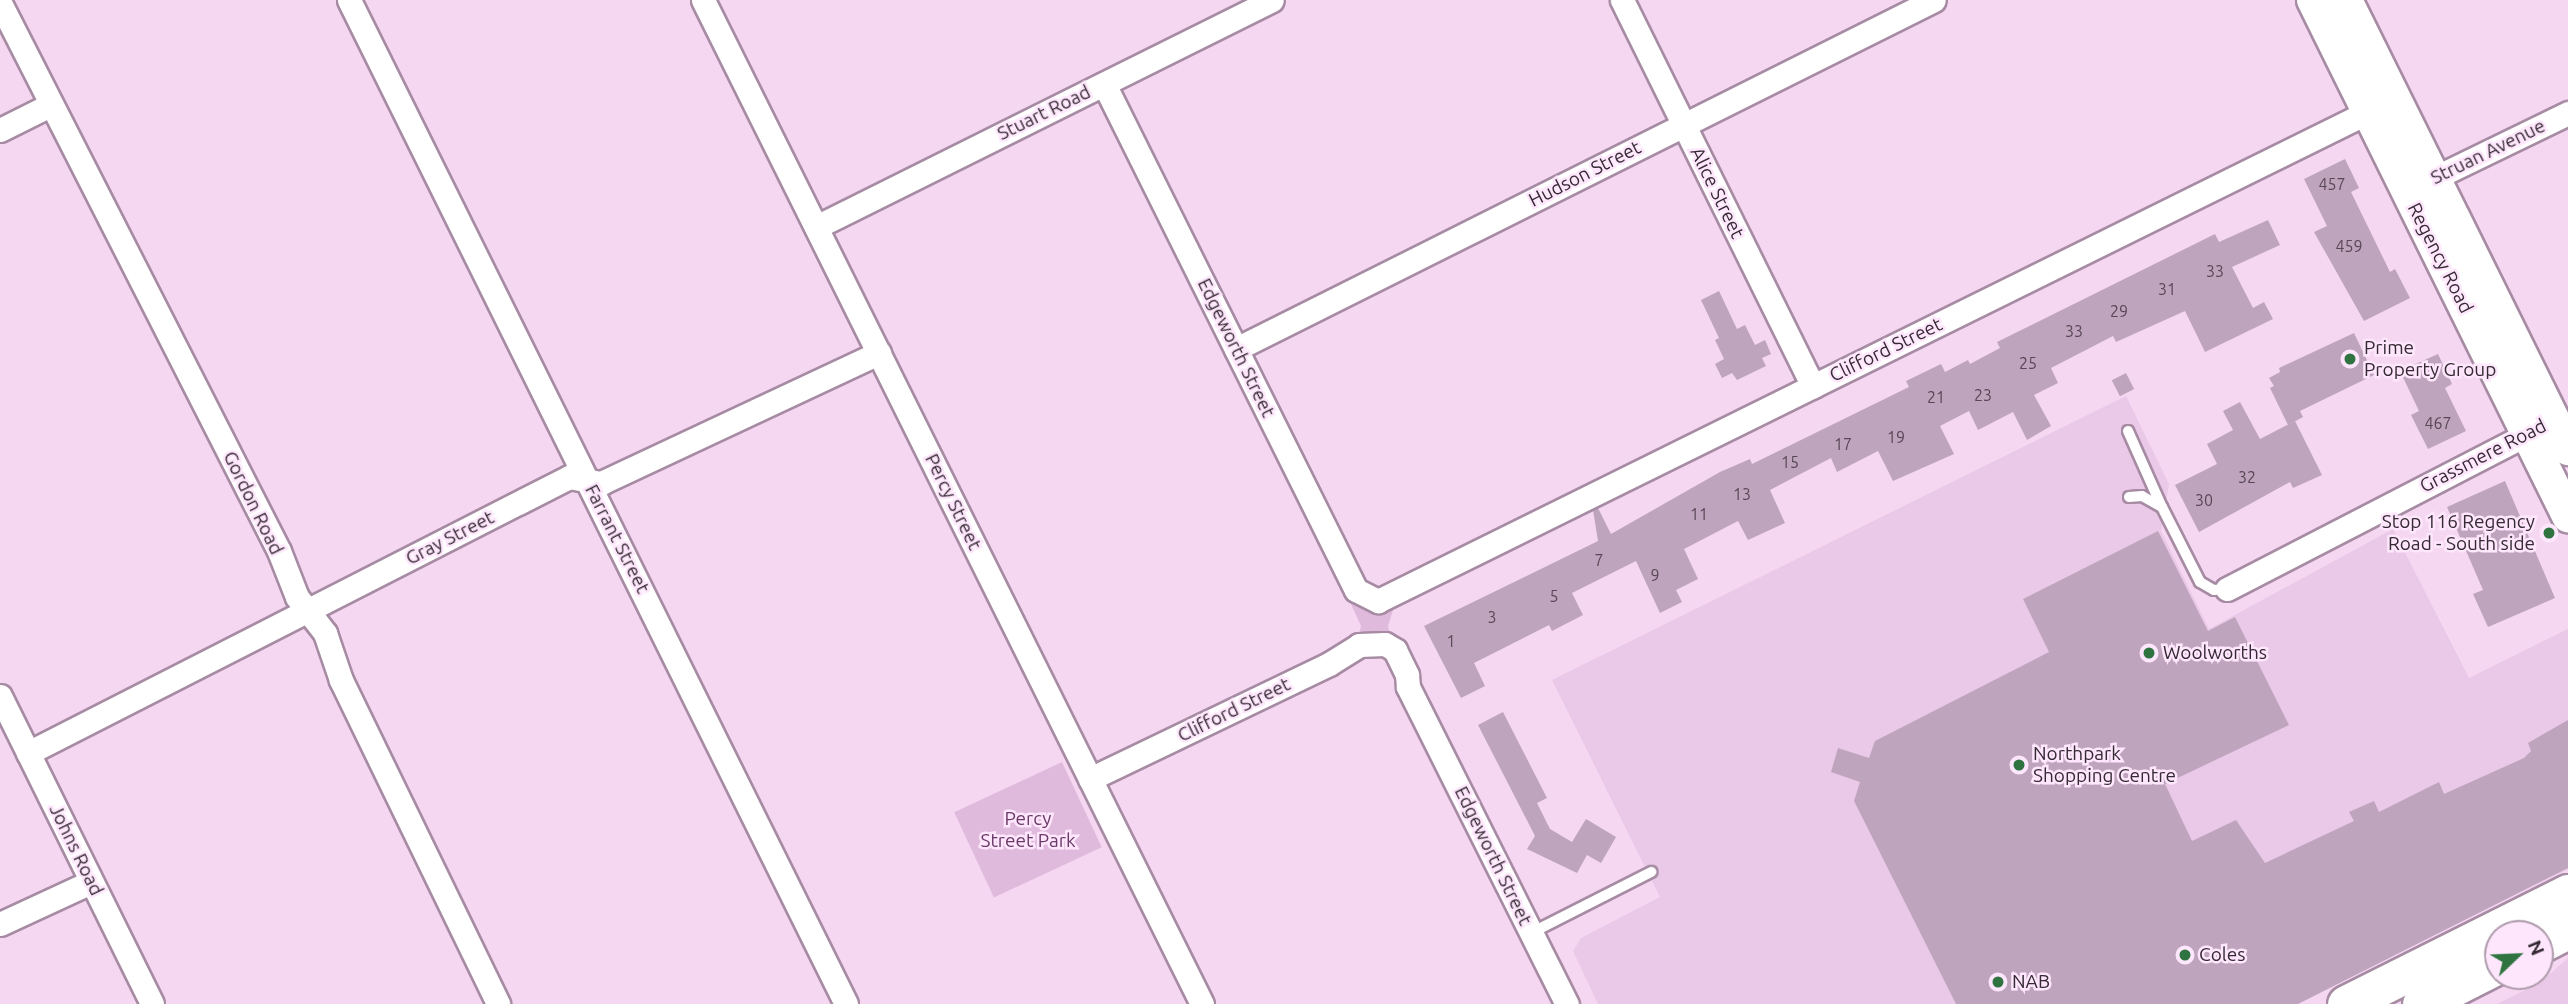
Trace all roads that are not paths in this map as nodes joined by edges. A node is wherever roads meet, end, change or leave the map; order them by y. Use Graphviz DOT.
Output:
graph roads {
  1 [pos="349,0"];
  2 [pos="703,0"];
  3 [pos="1272,0"];
  4 [pos="1622,0"];
  5 [pos="1934,0"];
  6 [pos="2313,0"];
  7 [pos="2346,0"];
  8 [pos="0,3"];
  9 [pos="1104,84"];
  10 [pos="50,105"];
  11 [pos="2381,105"];
  12 [pos="2568,113"];
  13 [pos="1684,125"];
  14 [pos="0,130"];
  15 [pos="2420,185"];
  16 [pos="816,227"];
  17 [pos="1236,349"];
  18 [pos="879,353"];
  19 [pos="1813,386"];
  20 [pos="2540,427"];
  21 [pos="2128,431"];
  22 [pos="2568,449"];
  23 [pos="585,479"];
  24 [pos="2129,497"];
  25 [pos="2565,503"];
  26 [pos="2162,507"];
  27 [pos="2227,589"];
  28 [pos="1378,601"];
  29 [pos="309,609"];
  30 [pos="1376,641"];
  31 [pos="0,696"];
  32 [pos="28,753"];
  33 [pos="1090,779"];
  34 [pos="1651,872"];
  35 [pos="91,882"];
  36 [pos="2568,894"];
  37 [pos="0,924"];
  38 [pos="1531,933"];
  39 [pos="2484,973"];
  40 [pos="2429,1002"];
  41 [pos="152,1004"];
  42 [pos="498,1004"];
  43 [pos="846,1004"];
  44 [pos="1202,1004"];
  45 [pos="1567,1004"];
  46 [pos="2346,1004"];
  1 -- 23 [label="street, Farrant Street"];
  2 -- 16 [label="street, Percy Street"];
  3 -- 9 [label="street, Stuart Road"];
  4 -- 13 [label="street, Alice Street"];
  5 -- 13 [label="street, Hudson Street"];
  6 -- 11 [label="main road, Regency Road"];
  7 -- 11 [label="main road, Regency Road"];
  8 -- 10 [label="street, Gordon Road"];
  9 -- 16 [label="street, Stuart Road"];
  9 -- 17 [label="street, Edgeworth Street"];
  10 -- 14 [label="street"];
  10 -- 29 [label="street, Gordon Road"];
  11 -- 15 [label="main road, Regency Road"];
  11 -- 19 [label="street, Clifford Street"];
  12 -- 15 [label="street, Struan Avenue"];
  13 -- 17 [label="street, Hudson Street"];
  13 -- 19 [label="street, Alice Street"];
  15 -- 20 [label="main road, Regency Road"];
  16 -- 18 [label="street, Percy Street"];
  17 -- 28 [label="street, Edgeworth Street"];
  18 -- 23 [label="street, Gray Street"];
  18 -- 33 [label="street, Percy Street"];
  19 -- 28 [label="street, Clifford Street"];
  20 -- 22 [label="main road, Regency Road"];
  20 -- 25 [label="main road, Regency Road"];
  20 -- 27 [label="street, Grassmere Road"];
  21 -- 26 [label="lane"];
  23 -- 29 [label="street, Gray Street"];
  23 -- 43 [label="street, Farrant Street"];
  24 -- 26 [label="lane"];
  26 -- 27 [label="lane"];
  29 -- 32 [label="street, Gray Street"];
  29 -- 42 [label="street, Gordon Road"];
  30 -- 33 [label="street, Clifford Street"];
  30 -- 38 [label="street, Edgeworth Street"];
  31 -- 32 [label="street, Johns Road"];
  32 -- 35 [label="street, Johns Road"];
  33 -- 44 [label="street, Percy Street"];
  34 -- 38 [label="lane"];
  35 -- 37 [label="street"];
  35 -- 41 [label="street, Johns Road"];
  36 -- 46 [label="highway"];
  38 -- 45 [label="street, Edgeworth Street"];
  39 -- 40 [label="highway"];
}
